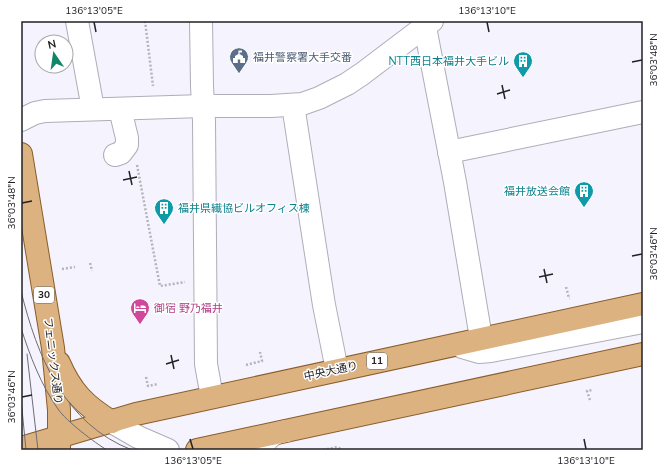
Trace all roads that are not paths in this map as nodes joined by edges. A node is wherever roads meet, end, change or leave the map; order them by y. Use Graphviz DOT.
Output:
graph roads {
  1 [pos="77,21"];
  2 [pos="201,21"];
  3 [pos="428,24"];
  4 [pos="293,105"];
  5 [pos="203,106"];
  6 [pos="93,109"];
  7 [pos="120,109"];
  8 [pos="643,112"];
  9 [pos="21,120"];
  10 [pos="449,152"];
  11 [pos="21,154"];
  12 [pos="115,155"];
  13 [pos="643,304"];
  14 [pos="643,322"];
  15 [pos="481,338"];
  16 [pos="455,344"];
  17 [pos="53,348"];
  18 [pos="643,354"];
  19 [pos="338,370"];
  20 [pos="212,397"];
  21 [pos="112,422"];
  22 [pos="286,431"];
  23 [pos="60,444"];
  24 [pos="21,448"];
  25 [pos="168,450"];
  26 [pos="197,450"];
  27 [pos="263,450"];
  1 -- 6 [label="street"];
  2 -- 5 [label="street"];
  3 -- 4 [label="street"];
  3 -- 10 [label="street"];
  4 -- 5 [label="street"];
  4 -- 19 [label="street"];
  5 -- 7 [label="street"];
  5 -- 20 [label="street"];
  6 -- 7 [label="street"];
  6 -- 9 [label="street"];
  7 -- 12 [label="street"];
  8 -- 10 [label="street"];
  10 -- 15 [label="street"];
  11 -- 17 [label="main road, フェニックス通り / 30"];
  13 -- 15 [label="main road, 中央大通り / 11"];
  14 -- 16 [label="street"];
  15 -- 16 [label="main road, 中央大通り / 11"];
  16 -- 19 [label="main road, 中央大通り / 11"];
  17 -- 21 [label="main road"];
  17 -- 23 [label="main road, フェニックス通り / 30"];
  18 -- 22 [label="main road"];
  19 -- 20 [label="main road, 中央大通り / 11"];
  20 -- 21 [label="main road, 中央大通り / 11"];
  21 -- 23 [label="main road, 中央大通り / 11"];
  21 -- 25 [label="street"];
  22 -- 26 [label="main road"];
  22 -- 27 [label="street"];
  23 -- 24 [label="main road, 中央大通り"];
}
